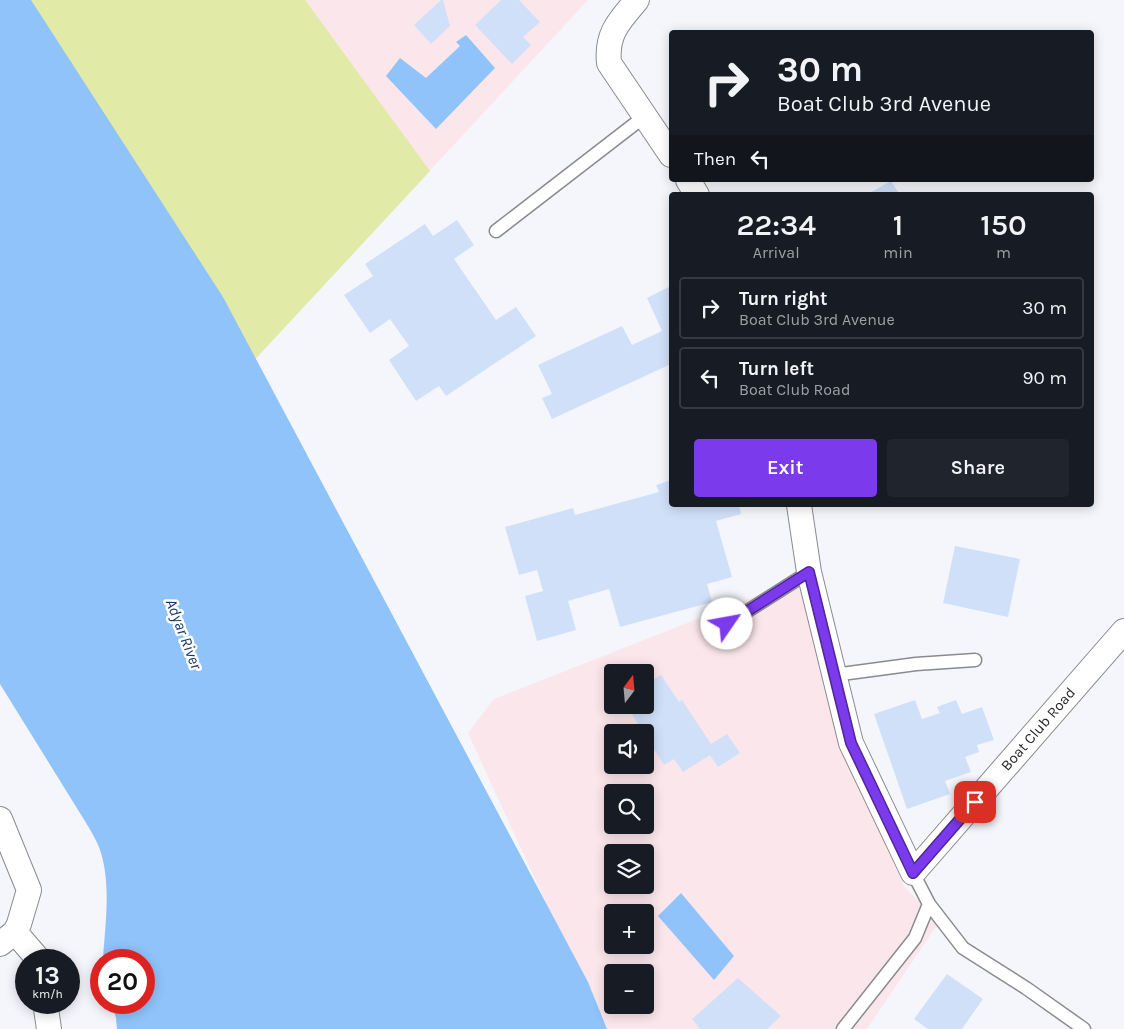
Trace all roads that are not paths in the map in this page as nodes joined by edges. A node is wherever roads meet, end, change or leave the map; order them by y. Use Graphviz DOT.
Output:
graph roads {
  1 [pos="637,0"];
  2 [pos="646,116"];
  3 [pos="669,152"];
  4 [pos="496,231"];
  5 [pos="799,507"];
  6 [pos="809,572"];
  7 [pos="727,624"];
  8 [pos="1124,631"];
  9 [pos="975,660"];
  10 [pos="834,674"];
  11 [pos="0,819"];
  12 [pos="913,873"];
  13 [pos="928,904"];
  14 [pos="11,934"];
  15 [pos="27,949"];
  16 [pos="47,1014"];
  17 [pos="49,1029"];
  18 [pos="843,1029"];
  19 [pos="1084,1029"];
  1 -- 2 [label="street"];
  2 -- 3 [label="street"];
  2 -- 4 [label="lane"];
  5 -- 6 [label="street"];
  6 -- 7 [label="lane"];
  6 -- 10 [label="street"];
  8 -- 12 [label="street, Boat Club Road"];
  9 -- 10 [label="lane"];
  10 -- 12 [label="street"];
  11 -- 14 [label="street"];
  12 -- 13 [label="lane"];
  13 -- 18 [label="lane"];
  13 -- 19 [label="lane"];
  14 -- 15 [label="street"];
  16 -- 17 [label="street"];
}
